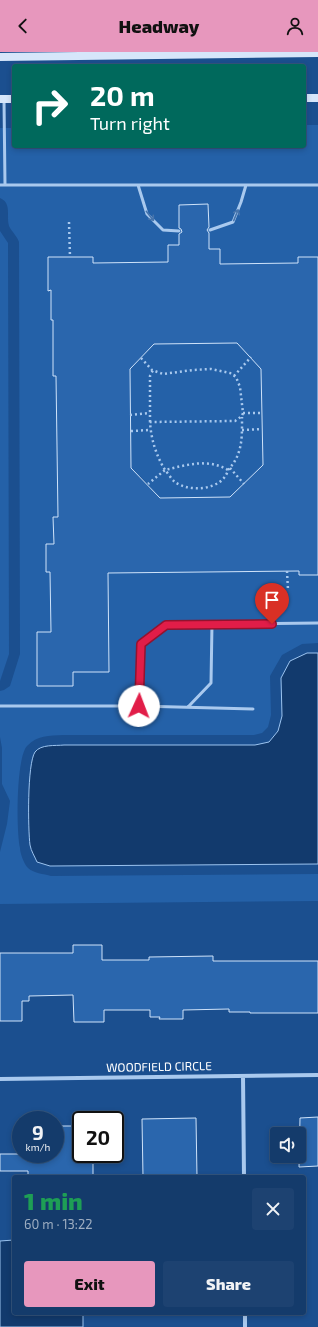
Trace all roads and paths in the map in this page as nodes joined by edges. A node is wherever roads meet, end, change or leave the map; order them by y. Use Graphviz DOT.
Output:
graph roads {
  1 [pos="318,52"];
  2 [pos="117,54"];
  3 [pos="0,57"];
  4 [pos="306,98"];
  5 [pos="318,98"];
  6 [pos="2,99"];
  7 [pos="0,185"];
  8 [pos="5,185"];
  9 [pos="138,185"];
  10 [pos="246,185"];
  11 [pos="318,185"];
  12 [pos="69,222"];
  13 [pos="210,230"];
  14 [pos="179,231"];
  15 [pos="70,257"];
  16 [pos="250,357"];
  17 [pos="141,358"];
  18 [pos="153,370"];
  19 [pos="234,376"];
  20 [pos="150,413"];
  21 [pos="262,413"];
  22 [pos="243,414"];
  23 [pos="130,415"];
  24 [pos="150,422"];
  25 [pos="262,429"];
  26 [pos="150,430"];
  27 [pos="242,430"];
  28 [pos="131,431"];
  29 [pos="229,469"];
  30 [pos="165,470"];
  31 [pos="148,484"];
  32 [pos="244,484"];
  33 [pos="287,571"];
  34 [pos="288,590"];
  35 [pos="318,623"];
  36 [pos="212,624"];
  37 [pos="0,706"];
  38 [pos="139,706"];
  39 [pos="188,707"];
  40 [pos="253,709"];
  41 [pos="318,1075"];
  42 [pos="243,1076"];
  43 [pos="0,1079"];
  44 [pos="244,1175"];
  45 [pos="245,1315"];
  46 [pos="246,1327"];
  1 -- 2 [label="main road"];
  2 -- 3 [label="main road"];
  4 -- 5 [label="main road"];
  6 -- 8 [label="lane"];
  7 -- 8 [label="lane"];
  8 -- 9 [label="lane"];
  9 -- 10 [label="lane"];
  9 -- 14 [label="lane, one-way"];
  10 -- 11 [label="lane"];
  13 -- 10 [label="lane, one-way"];
  12 -- 15 [label="path"];
  16 -- 19 [label="path"];
  17 -- 18 [label="path"];
  18 -- 19 [label="path"];
  18 -- 20 [label="path"];
  19 -- 22 [label="path"];
  20 -- 23 [label="path"];
  20 -- 24 [label="path"];
  21 -- 22 [label="path"];
  22 -- 24 [label="path"];
  22 -- 27 [label="path"];
  24 -- 26 [label="path"];
  25 -- 27 [label="path"];
  26 -- 28 [label="path"];
  26 -- 30 [label="path"];
  27 -- 29 [label="path"];
  29 -- 30 [label="path"];
  29 -- 30 [label="path"];
  29 -- 32 [label="path"];
  30 -- 31 [label="path"];
  33 -- 34 [label="path"];
  35 -- 36 [label="lane"];
  36 -- 38 [label="lane"];
  36 -- 39 [label="lane"];
  37 -- 38 [label="lane"];
  38 -- 39 [label="lane"];
  39 -- 40 [label="lane"];
  41 -- 42 [label="street, WOODFIELD CIRCLE"];
  42 -- 43 [label="street, WOODFIELD CIRCLE"];
  42 -- 44 [label="street"];
  45 -- 46 [label="street"];
}
